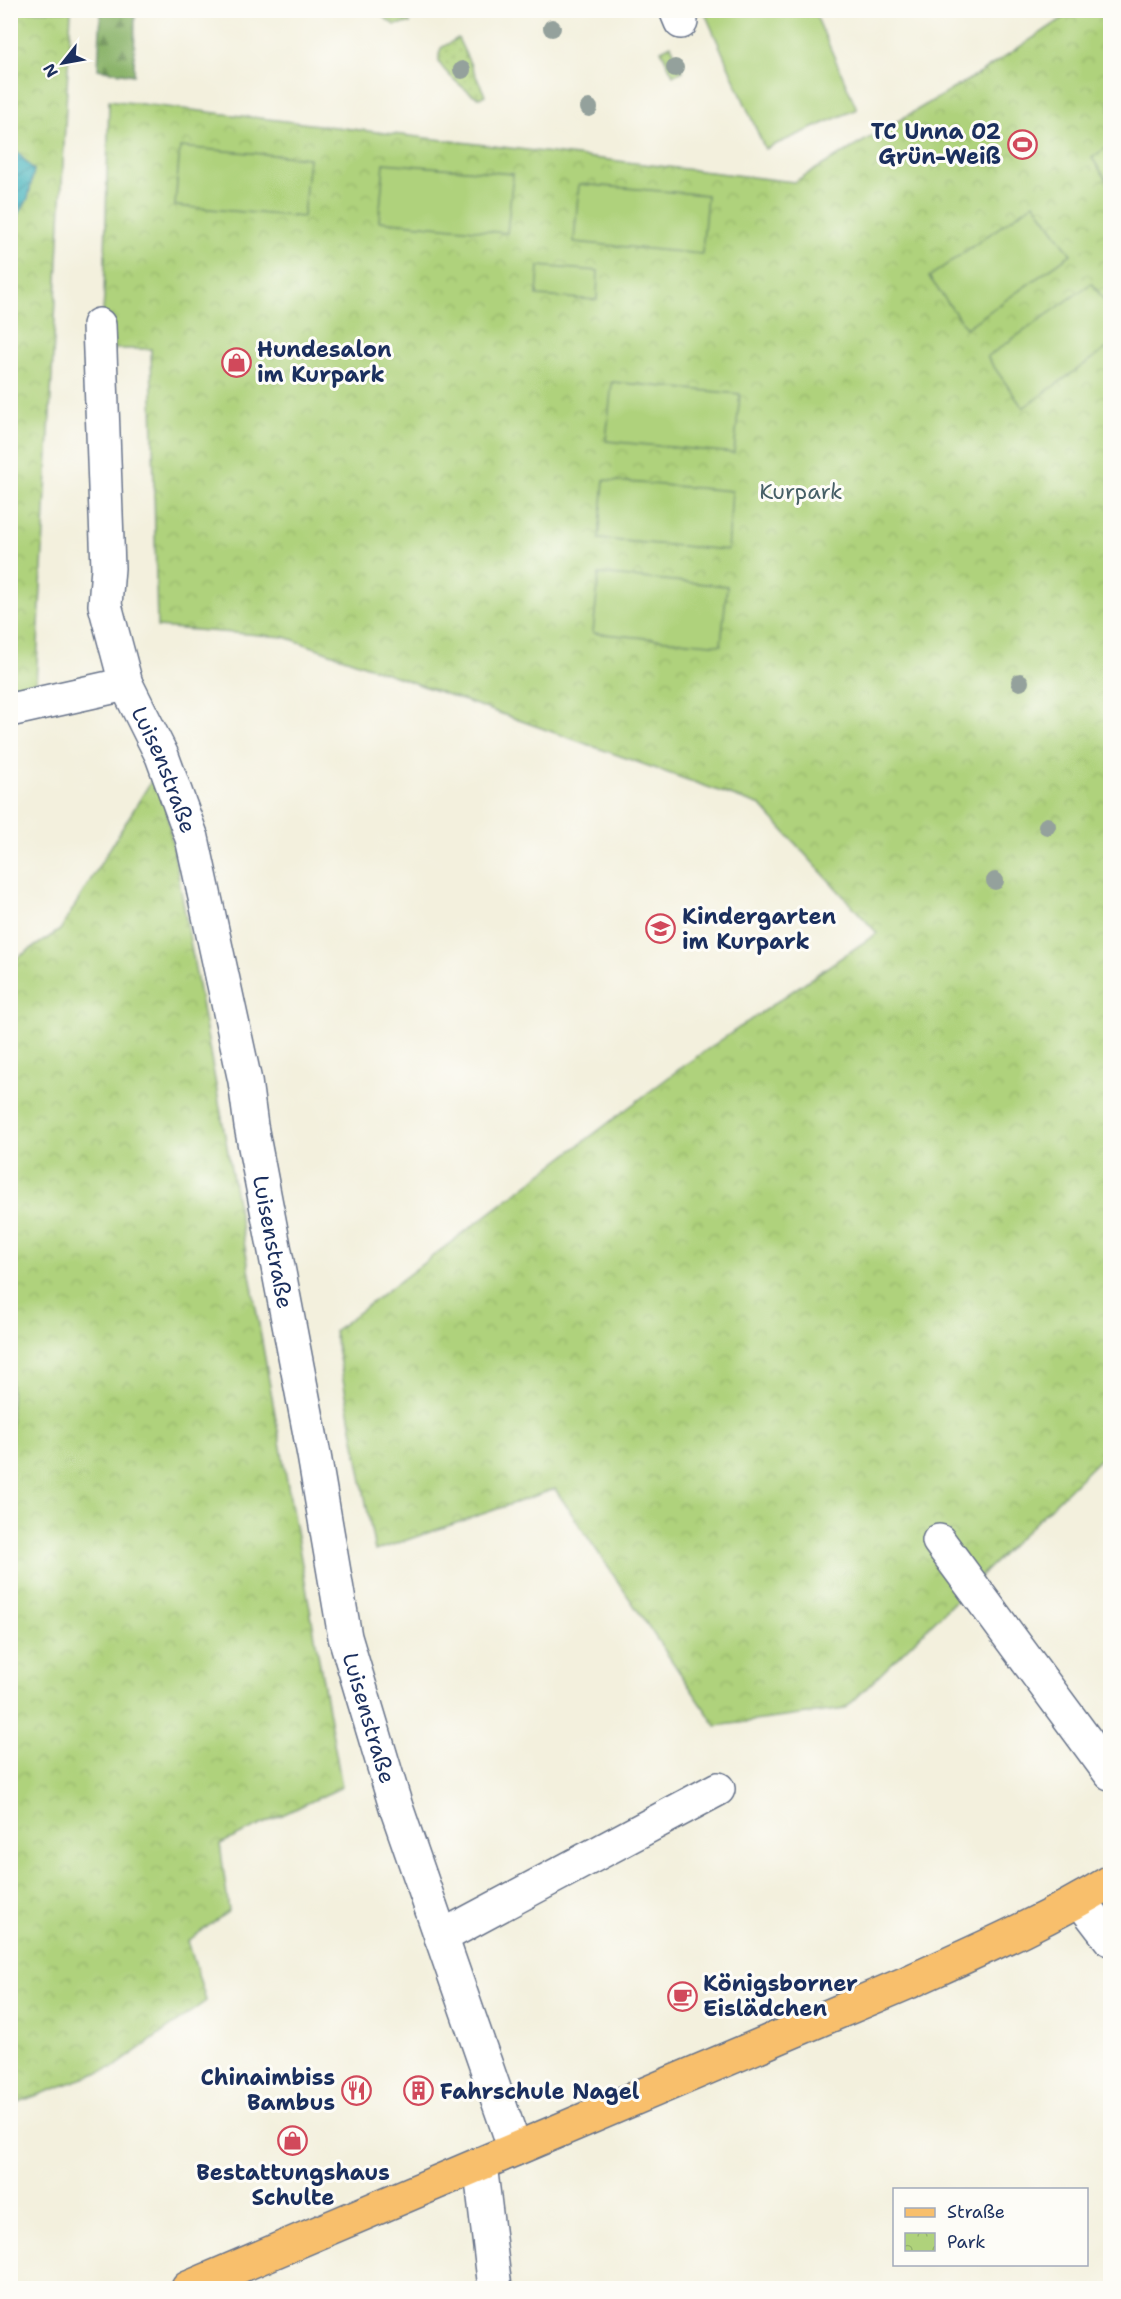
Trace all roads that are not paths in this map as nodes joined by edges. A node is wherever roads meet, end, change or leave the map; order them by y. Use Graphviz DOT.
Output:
graph roads {
  1 [pos="99,325"];
  2 [pos="126,684"];
  3 [pos="10,710"];
  4 [pos="939,1541"];
  5 [pos="1110,1773"];
  6 [pos="718,1789"];
  7 [pos="1110,1882"];
  8 [pos="1080,1900"];
  9 [pos="441,1937"];
  10 [pos="1110,1939"];
  11 [pos="515,2149"];
  12 [pos="480,2164"];
  13 [pos="188,2289"];
  14 [pos="495,2289"];
  1 -- 2 [label="street, Luisenstraße"];
  2 -- 3 [label="street"];
  2 -- 9 [label="street, Luisenstraße"];
  4 -- 5 [label="street"];
  6 -- 9 [label="street"];
  7 -- 8 [label="main road"];
  8 -- 10 [label="street"];
  8 -- 11 [label="main road"];
  9 -- 11 [label="street, Luisenstraße"];
  11 -- 12 [label="main road"];
  12 -- 13 [label="main road"];
  12 -- 14 [label="street"];
}
